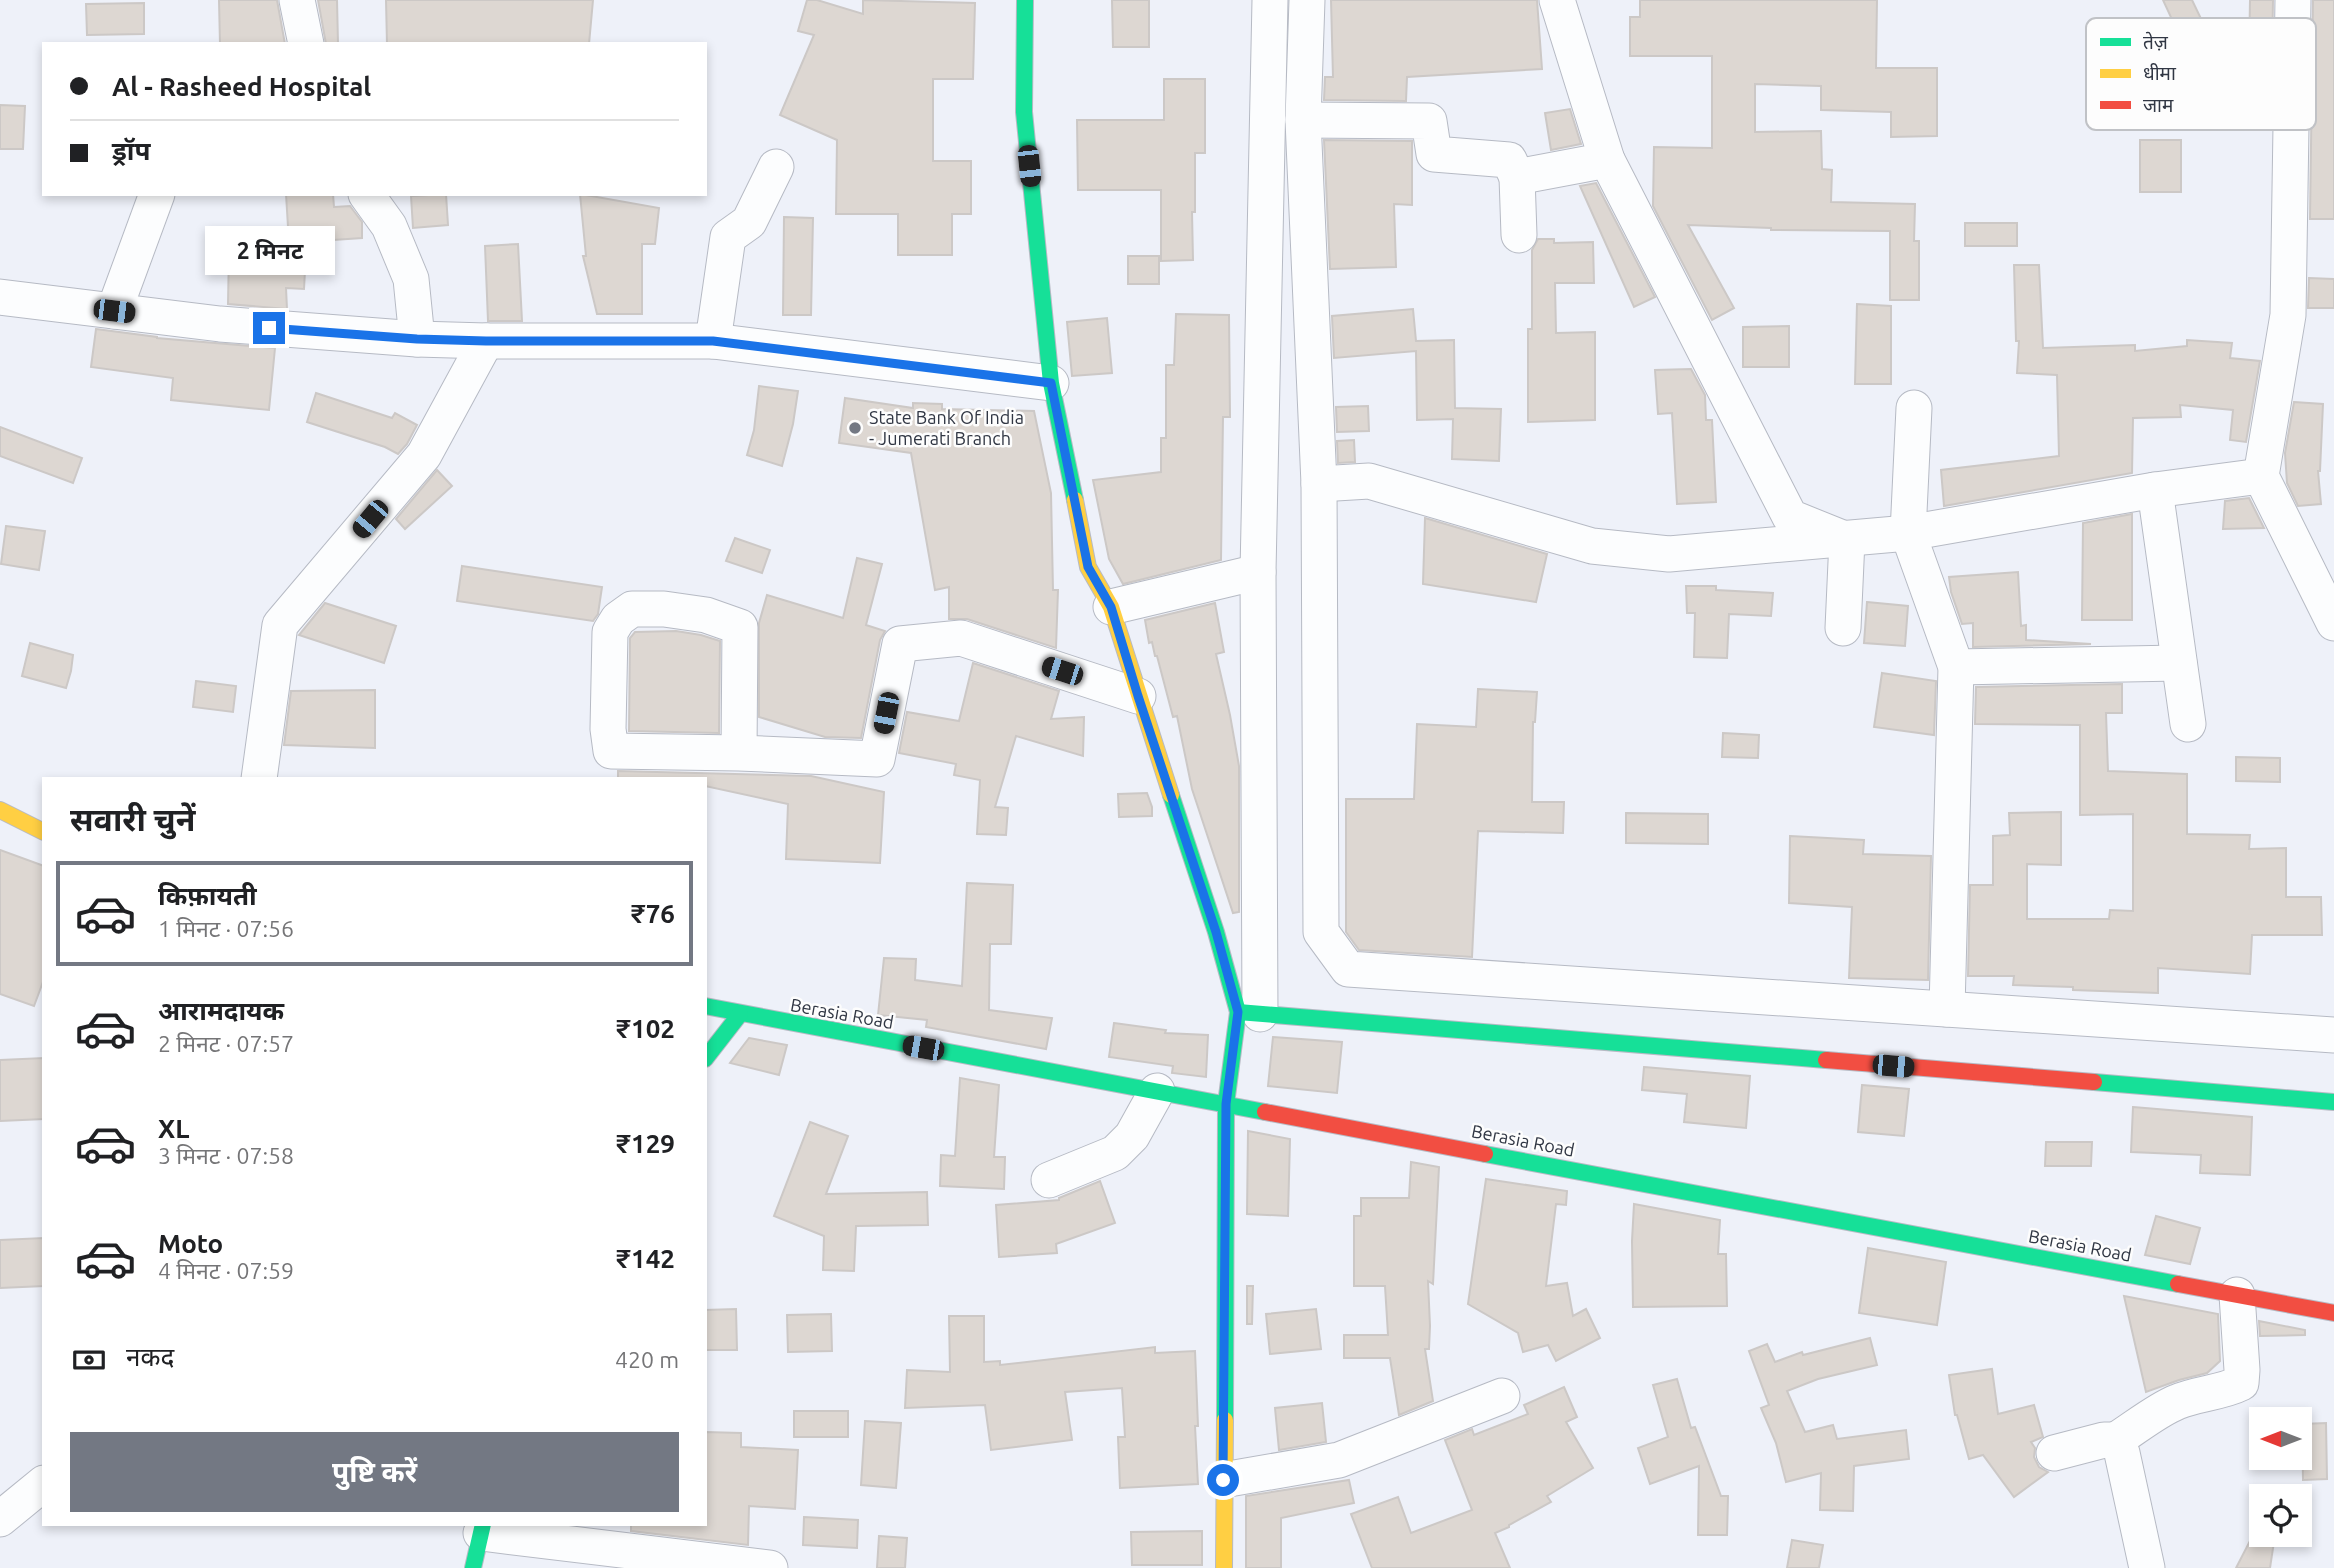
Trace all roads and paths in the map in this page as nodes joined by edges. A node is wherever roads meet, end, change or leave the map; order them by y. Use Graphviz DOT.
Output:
graph roads {
  1 [pos="297,0"];
  2 [pos="1025,0"];
  3 [pos="1269,0"];
  4 [pos="1307,0"];
  5 [pos="1557,0"];
  6 [pos="2292,0"];
  7 [pos="2292,18"];
  8 [pos="306,42"];
  9 [pos="1303,120"];
  10 [pos="2290,130"];
  11 [pos="1607,160"];
  12 [pos="776,167"];
  13 [pos="1517,177"];
  14 [pos="156,196"];
  15 [pos="367,196"];
  16 [pos="1519,235"];
  17 [pos="0,297"];
  18 [pos="114,311"];
  19 [pos="417,339"];
  20 [pos="486,341"];
  21 [pos="713,341"];
  22 [pos="1051,383"];
  23 [pos="1914,408"];
  24 [pos="2261,476"];
  25 [pos="1320,484"];
  26 [pos="2155,490"];
  27 [pos="1908,533"];
  28 [pos="1847,540"];
  29 [pos="1258,572"];
  30 [pos="1111,607"];
  31 [pos="2334,623"];
  32 [pos="1843,628"];
  33 [pos="2179,663"];
  34 [pos="1956,667"];
  35 [pos="1138,696"];
  36 [pos="2188,724"];
  37 [pos="739,753"];
  38 [pos="259,777"];
  39 [pos="0,810"];
  40 [pos="42,831"];
  41 [pos="707,1006"];
  42 [pos="1947,1009"];
  43 [pos="1249,1013"];
  44 [pos="740,1014"];
  45 [pos="2334,1035"];
  46 [pos="707,1056"];
  47 [pos="1157,1091"];
  48 [pos="2334,1102"];
  49 [pos="1226,1104"];
  50 [pos="1049,1180"];
  51 [pos="2237,1295"];
  52 [pos="2334,1313"];
  53 [pos="1502,1396"];
  54 [pos="2116,1440"];
  55 [pos="2054,1453"];
  56 [pos="1223,1480"];
  57 [pos="42,1485"];
  58 [pos="0,1519"];
  59 [pos="482,1528"];
  60 [pos="473,1568"];
  61 [pos="770,1568"];
  62 [pos="1224,1568"];
  63 [pos="2147,1568"];
  1 -- 8 [label="street"];
  2 -- 22 [label="street"];
  3 -- 29 [label="street"];
  4 -- 9 [label="street"];
  5 -- 11 [label="street"];
  6 -- 7 [label="street"];
  9 -- 13 [label="street"];
  9 -- 25 [label="street"];
  10 -- 24 [label="street"];
  11 -- 13 [label="street"];
  11 -- 28 [label="street"];
  12 -- 21 [label="street"];
  13 -- 16 [label="street"];
  14 -- 18 [label="street"];
  15 -- 19 [label="street"];
  17 -- 18 [label="street"];
  18 -- 19 [label="street"];
  19 -- 20 [label="street"];
  20 -- 21 [label="street"];
  20 -- 38 [label="street"];
  21 -- 22 [label="street"];
  22 -- 30 [label="street"];
  23 -- 27 [label="street"];
  24 -- 26 [label="street"];
  24 -- 31 [label="street"];
  25 -- 28 [label="street"];
  25 -- 42 [label="street"];
  26 -- 27 [label="street"];
  26 -- 33 [label="street"];
  27 -- 28 [label="street"];
  27 -- 34 [label="street"];
  28 -- 32 [label="street"];
  29 -- 30 [label="street"];
  29 -- 43 [label="street"];
  30 -- 35 [label="street"];
  33 -- 34 [label="street"];
  33 -- 36 [label="street"];
  34 -- 42 [label="street"];
  35 -- 37 [label="street"];
  35 -- 43 [label="street"];
  37 -- 37 [label="street"];
  39 -- 40 [label="street"];
  41 -- 44 [label="street, Berasia Road"];
  42 -- 45 [label="street"];
  43 -- 48 [label="street"];
  43 -- 49 [label="street"];
  44 -- 46 [label="street"];
  44 -- 47 [label="street, Berasia Road"];
  47 -- 49 [label="street, Berasia Road"];
  47 -- 50 [label="street"];
  49 -- 51 [label="street, Berasia Road"];
  49 -- 56 [label="street"];
  51 -- 52 [label="street, Berasia Road"];
  51 -- 54 [label="street"];
  53 -- 56 [label="street"];
  54 -- 55 [label="street"];
  54 -- 63 [label="street"];
  56 -- 62 [label="street"];
  57 -- 58 [label="street"];
  59 -- 60 [label="street"];
  59 -- 61 [label="street"];
}
